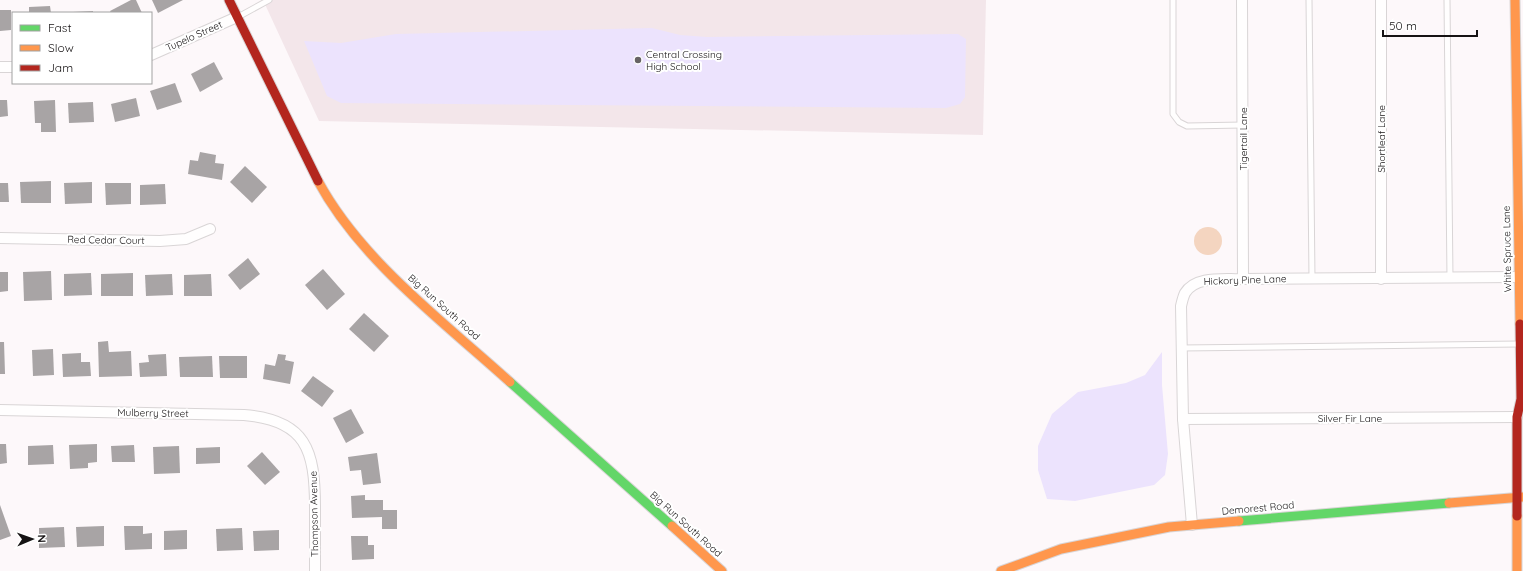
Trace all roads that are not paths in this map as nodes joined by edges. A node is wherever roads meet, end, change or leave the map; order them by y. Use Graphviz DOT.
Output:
graph roads {
  1 [pos="229,0"];
  2 [pos="269,0"];
  3 [pos="1174,0"];
  4 [pos="1242,0"];
  5 [pos="1309,0"];
  6 [pos="1381,0"];
  7 [pos="1447,0"];
  8 [pos="1515,0"];
  9 [pos="237,17"];
  10 [pos="152,55"];
  11 [pos="0,66"];
  12 [pos="12,67"];
  13 [pos="1243,125"];
  14 [pos="210,229"];
  15 [pos="0,238"];
  16 [pos="1518,277"];
  17 [pos="1312,278"];
  18 [pos="1381,278"];
  19 [pos="1450,278"];
  20 [pos="1243,279"];
  21 [pos="1520,344"];
  22 [pos="1181,348"];
  23 [pos="1522,399"];
  24 [pos="0,410"];
  25 [pos="1517,417"];
  26 [pos="1183,419"];
  27 [pos="300,437"];
  28 [pos="1520,498"];
  29 [pos="1192,525"];
  30 [pos="315,571"];
  31 [pos="722,571"];
  32 [pos="1001,571"];
  33 [pos="1517,571"];
  1 -- 9 [label="street, Big Run South Road"];
  2 -- 9 [label="lane"];
  3 -- 13 [label="lane"];
  4 -- 13 [label="street, Tigertail Lane"];
  5 -- 17 [label="lane"];
  6 -- 18 [label="street, Shortleaf Lane"];
  7 -- 19 [label="lane"];
  8 -- 16 [label="street, White Spruce Lane"];
  9 -- 10 [label="street, Tupelo Street"];
  9 -- 31 [label="street, Big Run South Road"];
  11 -- 12 [label="street"];
  13 -- 20 [label="street, Tigertail Lane"];
  14 -- 15 [label="street, Red Cedar Court"];
  16 -- 19 [label="street, Hickory Pine Lane"];
  16 -- 21 [label="street, White Spruce Lane"];
  17 -- 18 [label="street, Hickory Pine Lane"];
  17 -- 20 [label="street, Hickory Pine Lane"];
  18 -- 19 [label="street, Hickory Pine Lane"];
  20 -- 22 [label="street, Hickory Pine Lane"];
  21 -- 22 [label="lane"];
  21 -- 23 [label="street, White Spruce Lane"];
  22 -- 26 [label="street, Hickory Pine Lane"];
  23 -- 25 [label="street, White Spruce Lane"];
  24 -- 27 [label="street, Mulberry Street"];
  25 -- 26 [label="street, Silver Fir Lane"];
  25 -- 28 [label="street, White Spruce Lane"];
  26 -- 29 [label="street, Hickory Pine Lane"];
  27 -- 30 [label="street, Thompson Avenue"];
  28 -- 29 [label="street, Demorest Road"];
  28 -- 33 [label="street, White Spruce Lane"];
  29 -- 32 [label="street, Demorest Road"];
}
